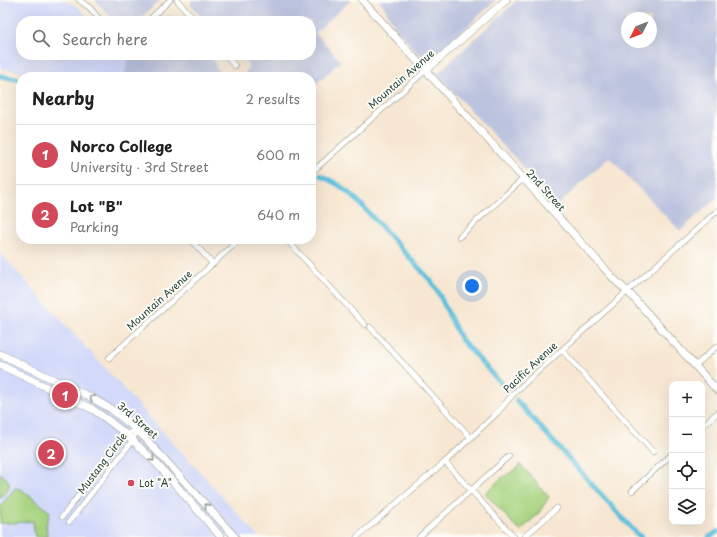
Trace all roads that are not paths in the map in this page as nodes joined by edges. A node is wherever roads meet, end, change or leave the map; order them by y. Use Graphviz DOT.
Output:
graph roads {
  1 [pos="79,0"];
  2 [pos="86,0"];
  3 [pos="170,0"];
  4 [pos="177,0"];
  5 [pos="362,0"];
  6 [pos="506,0"];
  7 [pos="88,7"];
  8 [pos="96,16"];
  9 [pos="153,16"];
  10 [pos="191,16"];
  11 [pos="230,60"];
  12 [pos="235,66"];
  13 [pos="425,71"];
  14 [pos="316,169"];
  15 [pos="523,179"];
  16 [pos="717,211"];
  17 [pos="459,237"];
  18 [pos="195,244"];
  19 [pos="235,244"];
  20 [pos="291,244"];
  21 [pos="213,264"];
  22 [pos="627,291"];
  23 [pos="717,346"];
  24 [pos="562,350"];
  25 [pos="0,354"];
  26 [pos="109,358"];
  27 [pos="19,363"];
  28 [pos="0,365"];
  29 [pos="695,366"];
  30 [pos="14,372"];
  31 [pos="717,390"];
  32 [pos="717,413"];
  33 [pos="705,423"];
  34 [pos="137,430"];
  35 [pos="126,434"];
  36 [pos="471,438"];
  37 [pos="133,440"];
  38 [pos="653,452"];
  39 [pos="509,456"];
  40 [pos="669,457"];
  41 [pos="445,462"];
  42 [pos="471,490"];
  43 [pos="632,490"];
  44 [pos="557,508"];
  45 [pos="62,517"];
  46 [pos="68,522"];
  47 [pos="221,537"];
  48 [pos="235,537"];
  49 [pos="357,537"];
  50 [pos="419,537"];
  51 [pos="514,537"];
  52 [pos="524,537"];
  1 -- 7 [label="street"];
  2 -- 7 [label="street"];
  3 -- 9 [label="street"];
  4 -- 10 [label="street"];
  5 -- 13 [label="street, 2nd Street"];
  6 -- 13 [label="street, Mountain Avenue"];
  7 -- 8 [label="street"];
  11 -- 12 [label="street"];
  13 -- 14 [label="street, Mountain Avenue"];
  13 -- 15 [label="street, 2nd Street"];
  15 -- 17 [label="street"];
  15 -- 22 [label="street, 2nd Street"];
  16 -- 22 [label="street, Pacific Avenue"];
  18 -- 21 [label="street"];
  19 -- 21 [label="street, Mountain Avenue"];
  20 -- 36 [label="street"];
  21 -- 26 [label="street, Mountain Avenue"];
  22 -- 24 [label="street, Pacific Avenue"];
  22 -- 29 [label="street, 2nd Street"];
  23 -- 29 [label="street"];
  24 -- 36 [label="street, Pacific Avenue"];
  24 -- 38 [label="street"];
  25 -- 27 [label="street, 3rd Street"];
  27 -- 30 [label="street"];
  34 -- 27 [label="street, 3rd Street, one-way"];
  28 -- 30 [label="street, 3rd Street"];
  29 -- 31 [label="street, 2nd Street"];
  30 -- 35 [label="street, 3rd Street"];
  32 -- 33 [label="street"];
  34 -- 35 [label="street, Mustang Circle"];
  34 -- 37 [label="street, Mustang Circle"];
  48 -- 34 [label="street, 3rd Street, one-way"];
  35 -- 37 [label="street, 3rd Street"];
  35 -- 45 [label="street, Mustang Circle"];
  36 -- 41 [label="street, Pacific Avenue"];
  37 -- 46 [label="street, Mustang Circle"];
  37 -- 47 [label="street, 3rd Street, one-way"];
  39 -- 42 [label="street"];
  40 -- 43 [label="street"];
  41 -- 42 [label="street"];
  41 -- 49 [label="street, Pacific Avenue"];
  42 -- 50 [label="street"];
  42 -- 51 [label="street"];
  44 -- 52 [label="street"];
}
